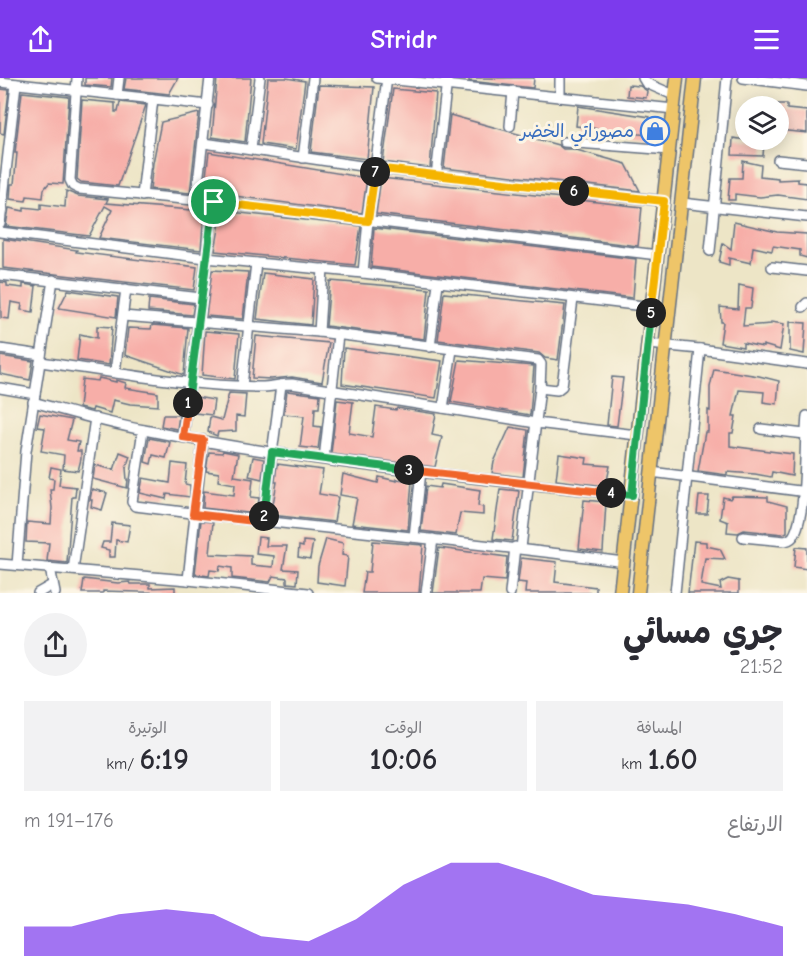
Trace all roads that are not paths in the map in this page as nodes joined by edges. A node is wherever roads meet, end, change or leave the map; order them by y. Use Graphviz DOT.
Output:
graph roads {
  1 [pos="77,78"];
  2 [pos="119,78"];
  3 [pos="210,78"];
  4 [pos="260,78"];
  5 [pos="313,78"];
  6 [pos="384,78"];
  7 [pos="560,78"];
  8 [pos="643,78"];
  9 [pos="677,78"];
  10 [pos="695,78"];
  11 [pos="727,78"];
  12 [pos="743,78"];
  13 [pos="447,81"];
  14 [pos="0,82"];
  15 [pos="16,84"];
  16 [pos="807,86"];
  17 [pos="76,89"];
  18 [pos="513,91"];
  19 [pos="117,95"];
  20 [pos="675,96"];
  21 [pos="560,97"];
  22 [pos="153,99"];
  23 [pos="208,105"];
  24 [pos="674,109"];
  25 [pos="510,126"];
  26 [pos="564,142"];
  27 [pos="204,143"];
  28 [pos="251,149"];
  29 [pos="670,150"];
  30 [pos="303,158"];
  31 [pos="778,160"];
  32 [pos="807,163"];
  33 [pos="375,168"];
  34 [pos="436,176"];
  35 [pos="142,196"];
  36 [pos="196,200"];
  37 [pos="664,201"];
  38 [pos="214,202"];
  39 [pos="682,203"];
  40 [pos="714,207"];
  41 [pos="807,217"];
  42 [pos="368,221"];
  43 [pos="0,224"];
  44 [pos="0,232"];
  45 [pos="710,251"];
  46 [pos="658,255"];
  47 [pos="206,258"];
  48 [pos="256,262"];
  49 [pos="772,267"];
  50 [pos="323,269"];
  51 [pos="807,271"];
  52 [pos="363,273"];
  53 [pos="0,274"];
  54 [pos="53,280"];
  55 [pos="438,283"];
  56 [pos="126,289"];
  57 [pos="201,298"];
  58 [pos="573,299"];
  59 [pos="652,307"];
  60 [pos="123,316"];
  61 [pos="198,322"];
  62 [pos="249,326"];
  63 [pos="319,332"];
  64 [pos="338,335"];
  65 [pos="648,344"];
  66 [pos="666,346"];
  67 [pos="430,347"];
  68 [pos="0,349"];
  69 [pos="700,349"];
  70 [pos="452,350"];
  71 [pos="41,358"];
  72 [pos="807,364"];
  73 [pos="115,372"];
  74 [pos="190,381"];
  75 [pos="281,385"];
  76 [pos="242,386"];
  77 [pos="0,388"];
  78 [pos="540,388"];
  79 [pos="331,390"];
  80 [pos="34,398"];
  81 [pos="443,408"];
  82 [pos="807,417"];
  83 [pos="95,418"];
  84 [pos="536,423"];
  85 [pos="761,429"];
  86 [pos="143,430"];
  87 [pos="805,434"];
  88 [pos="638,435"];
  89 [pos="183,437"];
  90 [pos="203,440"];
  91 [pos="272,452"];
  92 [pos="324,459"];
  93 [pos="421,471"];
  94 [pos="651,472"];
  95 [pos="687,477"];
  96 [pos="528,484"];
  97 [pos="805,492"];
  98 [pos="632,495"];
  99 [pos="193,514"];
  100 [pos="263,522"];
  101 [pos="414,537"];
  102 [pos="743,537"];
  103 [pos="433,539"];
  104 [pos="518,547"];
  105 [pos="624,562"];
  106 [pos="0,564"];
  107 [pos="17,565"];
  108 [pos="50,568"];
  109 [pos="73,570"];
  110 [pos="188,580"];
  111 [pos="202,582"];
  112 [pos="54,589"];
  113 [pos="38,593"];
  114 [pos="202,593"];
  115 [pos="308,593"];
  116 [pos="426,593"];
  117 [pos="510,593"];
  118 [pos="620,593"];
  119 [pos="638,593"];
  120 [pos="675,593"];
  1 -- 17 [label="street"];
  2 -- 19 [label="street"];
  3 -- 23 [label="street"];
  4 -- 28 [label="street"];
  5 -- 30 [label="street"];
  6 -- 13 [label="street"];
  6 -- 33 [label="street"];
  7 -- 21 [label="street"];
  8 -- 20 [label="street"];
  9 -- 20 [label="main road"];
  10 -- 39 [label="main road"];
  11 -- 40 [label="street"];
  12 -- 16 [label="street"];
  13 -- 18 [label="street"];
  13 -- 34 [label="street"];
  14 -- 15 [label="street"];
  15 -- 17 [label="street"];
  15 -- 43 [label="street"];
  17 -- 19 [label="street"];
  17 -- 35 [label="street"];
  18 -- 21 [label="street"];
  18 -- 25 [label="street"];
  19 -- 22 [label="street"];
  20 -- 24 [label="main road"];
  21 -- 24 [label="street"];
  22 -- 23 [label="street"];
  22 -- 35 [label="street"];
  23 -- 27 [label="street"];
  24 -- 29 [label="main road"];
  26 -- 29 [label="street"];
  27 -- 28 [label="street"];
  27 -- 36 [label="street"];
  28 -- 30 [label="street"];
  29 -- 37 [label="main road"];
  30 -- 33 [label="street"];
  31 -- 32 [label="street"];
  33 -- 34 [label="street"];
  33 -- 42 [label="street"];
  34 -- 37 [label="street"];
  35 -- 36 [label="street"];
  36 -- 38 [label="street"];
  37 -- 46 [label="main road"];
  38 -- 42 [label="street"];
  38 -- 47 [label="street"];
  39 -- 40 [label="street"];
  39 -- 66 [label="main road"];
  40 -- 41 [label="street"];
  40 -- 45 [label="street"];
  42 -- 46 [label="street"];
  42 -- 52 [label="street"];
  44 -- 47 [label="street"];
  46 -- 59 [label="main road"];
  47 -- 48 [label="street"];
  47 -- 57 [label="street"];
  48 -- 50 [label="street"];
  48 -- 62 [label="street"];
  49 -- 51 [label="street"];
  50 -- 52 [label="street"];
  50 -- 63 [label="street"];
  52 -- 55 [label="street"];
  53 -- 54 [label="street"];
  54 -- 56 [label="street"];
  54 -- 71 [label="street"];
  55 -- 58 [label="street"];
  55 -- 67 [label="street"];
  56 -- 57 [label="street"];
  56 -- 60 [label="street"];
  57 -- 61 [label="street"];
  58 -- 59 [label="street"];
  58 -- 78 [label="street"];
  59 -- 65 [label="main road"];
  60 -- 61 [label="street"];
  60 -- 73 [label="street"];
  61 -- 62 [label="street"];
  61 -- 74 [label="street"];
  62 -- 63 [label="street"];
  62 -- 76 [label="street"];
  63 -- 64 [label="street"];
  64 -- 67 [label="street"];
  64 -- 79 [label="street"];
  65 -- 66 [label="street"];
  65 -- 88 [label="main road"];
  66 -- 69 [label="street"];
  66 -- 94 [label="main road"];
  67 -- 70 [label="street"];
  68 -- 71 [label="street"];
  69 -- 72 [label="street"];
  69 -- 95 [label="street"];
  70 -- 78 [label="street"];
  70 -- 81 [label="street"];
  71 -- 73 [label="street"];
  71 -- 80 [label="street"];
  73 -- 74 [label="street"];
  74 -- 76 [label="street"];
  74 -- 89 [label="street"];
  75 -- 76 [label="street"];
  75 -- 79 [label="street"];
  75 -- 91 [label="street"];
  77 -- 80 [label="street"];
  78 -- 84 [label="street"];
  79 -- 81 [label="street"];
  79 -- 92 [label="street"];
  80 -- 83 [label="street"];
  80 -- 107 [label="street"];
  81 -- 84 [label="street"];
  82 -- 87 [label="street"];
  83 -- 86 [label="street"];
  83 -- 109 [label="street"];
  84 -- 88 [label="street"];
  84 -- 96 [label="street"];
  85 -- 87 [label="street"];
  86 -- 89 [label="street"];
  86 -- 99 [label="street"];
  87 -- 97 [label="street"];
  88 -- 98 [label="main road"];
  89 -- 90 [label="street"];
  90 -- 91 [label="street"];
  90 -- 99 [label="street"];
  91 -- 92 [label="street"];
  91 -- 100 [label="street"];
  92 -- 93 [label="street"];
  93 -- 96 [label="street"];
  93 -- 101 [label="street"];
  94 -- 95 [label="street"];
  94 -- 119 [label="main road"];
  95 -- 97 [label="street"];
  95 -- 120 [label="street"];
  96 -- 98 [label="street"];
  96 -- 104 [label="street"];
  97 -- 102 [label="street"];
  98 -- 105 [label="main road"];
  99 -- 100 [label="street"];
  99 -- 110 [label="street"];
  100 -- 101 [label="street"];
  101 -- 103 [label="street"];
  103 -- 104 [label="street"];
  103 -- 116 [label="street"];
  104 -- 105 [label="street"];
  104 -- 117 [label="street"];
  105 -- 118 [label="main road"];
  106 -- 107 [label="street"];
  107 -- 108 [label="street"];
  108 -- 109 [label="street"];
  108 -- 112 [label="street"];
  109 -- 110 [label="street"];
  110 -- 111 [label="street"];
  111 -- 114 [label="street"];
  111 -- 115 [label="street"];
  112 -- 113 [label="street"];
}
